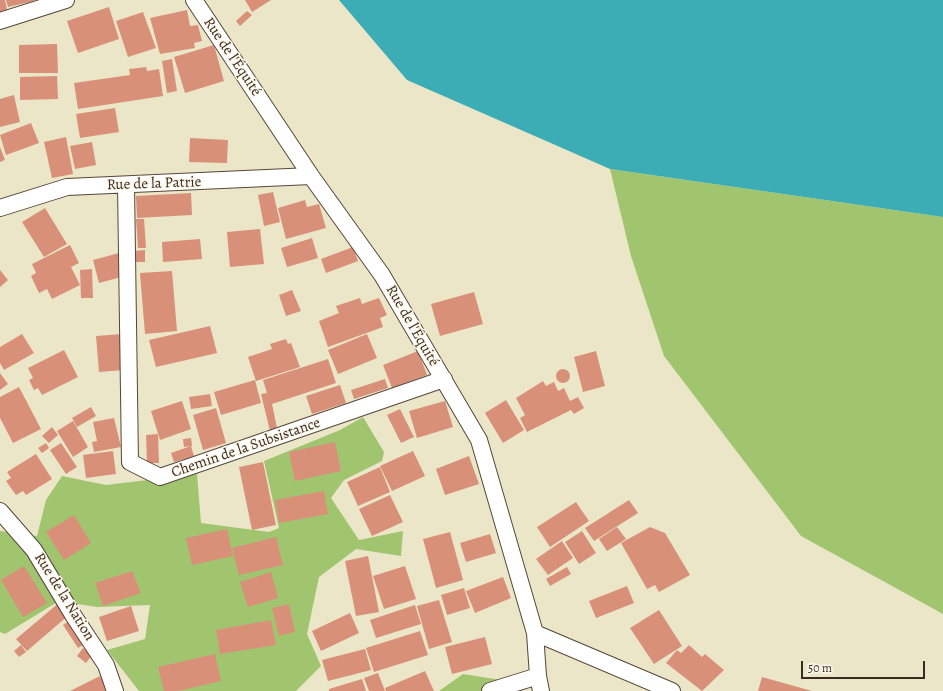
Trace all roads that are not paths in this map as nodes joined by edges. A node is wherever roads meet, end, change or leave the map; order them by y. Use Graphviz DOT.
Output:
graph roads {
  1 [pos="66,0"];
  2 [pos="194,0"];
  3 [pos="0,21"];
  4 [pos="311,176"];
  5 [pos="126,185"];
  6 [pos="0,208"];
  7 [pos="444,379"];
  8 [pos="0,511"];
  9 [pos="535,633"];
  10 [pos="540,683"];
  11 [pos="114,691"];
  12 [pos="490,691"];
  13 [pos="672,691"];
  1 -- 3 [label="street"];
  2 -- 4 [label="street, Rue de l'Équité"];
  4 -- 5 [label="street, Rue de la Patrie"];
  4 -- 7 [label="street, Rue de l'Équité"];
  5 -- 6 [label="street, Rue de la Patrie"];
  5 -- 7 [label="street, Chemin de la Subsistance"];
  7 -- 9 [label="street, Rue de l'Équité"];
  8 -- 11 [label="street, Rue de la Nation"];
  9 -- 10 [label="street, Rue de l'Équité"];
  9 -- 13 [label="street"];
  10 -- 12 [label="street"];
}
